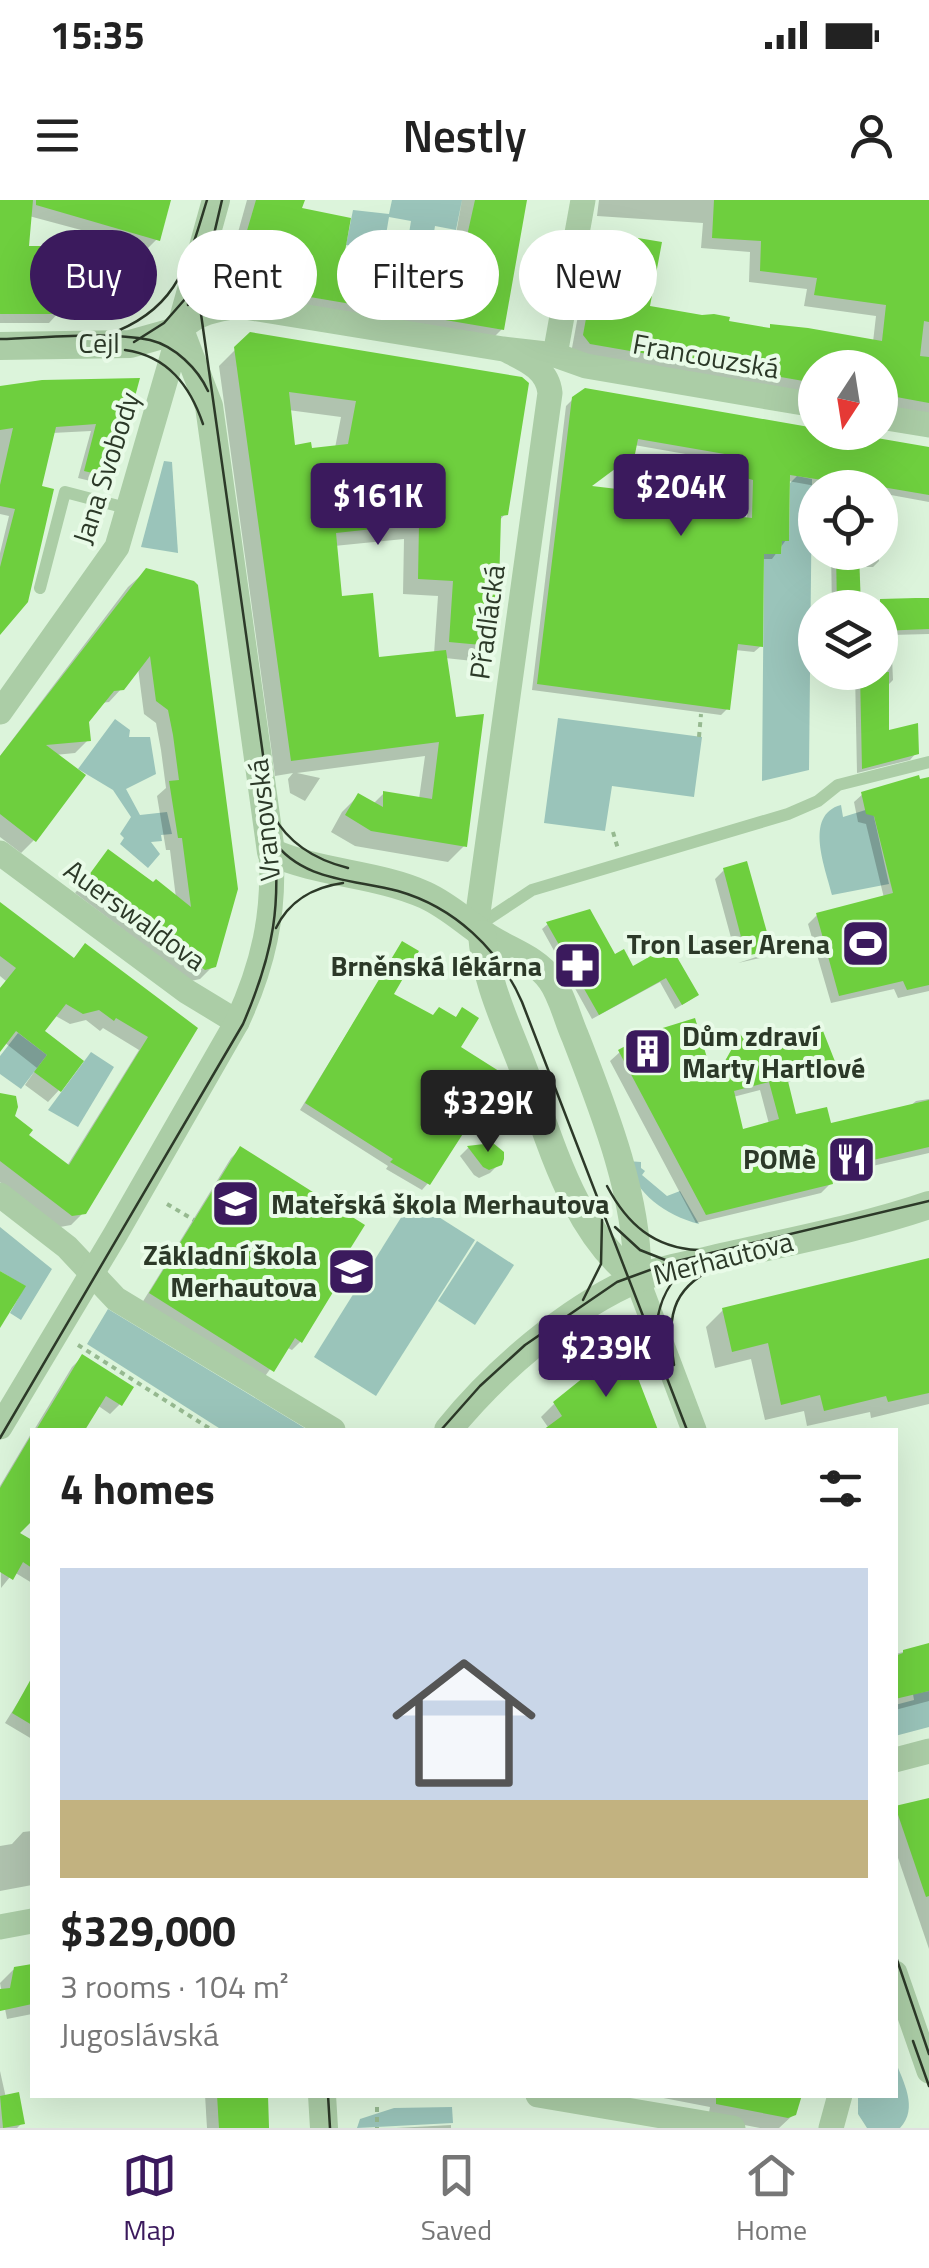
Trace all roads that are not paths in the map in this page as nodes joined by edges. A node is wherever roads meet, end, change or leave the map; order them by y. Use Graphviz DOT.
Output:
graph roads {
  1 [pos="216,200"];
  2 [pos="584,200"];
  3 [pos="180,330"];
  4 [pos="0,346"];
  5 [pos="502,349"];
  6 [pos="555,354"];
  7 [pos="798,403"];
  8 [pos="898,420"];
  9 [pos="929,425"];
  10 [pos="130,510"];
  11 [pos="40,588"];
  12 [pos="0,712"];
  13 [pos="929,762"];
  14 [pos="271,852"];
  15 [pos="0,853"];
  16 [pos="479,930"];
  17 [pos="238,1022"];
  18 [pos="0,1195"];
  19 [pos="929,1206"];
  20 [pos="91,1272"];
  21 [pos="637,1279"];
  22 [pos="0,1427"];
  23 [pos="330,1428"];
  24 [pos="450,1428"];
  25 [pos="693,1428"];
  26 [pos="929,1752"];
  27 [pos="898,1759"];
  28 [pos="30,1921"];
  29 [pos="0,1927"];
  30 [pos="898,1981"];
  31 [pos="929,2071"];
  32 [pos="322,2098"];
  33 [pos="556,2098"];
  34 [pos="839,2098"];
  35 [pos="324,2128"];
  36 [pos="733,2128"];
  37 [pos="831,2128"];
  1 -- 3 [label="street"];
  2 -- 6 [label="street"];
  3 -- 4 [label="street, Cejl"];
  3 -- 5 [label="street, Francouzská"];
  3 -- 10 [label="street, Jana Svobody"];
  3 -- 14 [label="street, Vranovská"];
  5 -- 6 [label="street, Francouzská"];
  5 -- 16 [label="street, Přadlácká"];
  6 -- 7 [label="street, Francouzská"];
  8 -- 9 [label="street"];
  10 -- 11 [label="lane"];
  10 -- 12 [label="street, Jana Svobody"];
  13 -- 16 [label="lane"];
  14 -- 16 [label="street"];
  14 -- 17 [label="street, Vranovská"];
  15 -- 17 [label="street, Auerswaldova"];
  16 -- 21 [label="street"];
  16 -- 21 [label="street"];
  17 -- 20 [label="street, Vranovská"];
  18 -- 20 [label="street"];
  19 -- 21 [label="street, Merhautova"];
  20 -- 22 [label="street, Vranovská"];
  20 -- 23 [label="street"];
  21 -- 24 [label="street, Merhautova"];
  21 -- 25 [label="street"];
  26 -- 27 [label="street"];
  28 -- 29 [label="street"];
  30 -- 31 [label="street"];
  32 -- 35 [label="street"];
  33 -- 36 [label="street"];
  34 -- 37 [label="street"];
}
